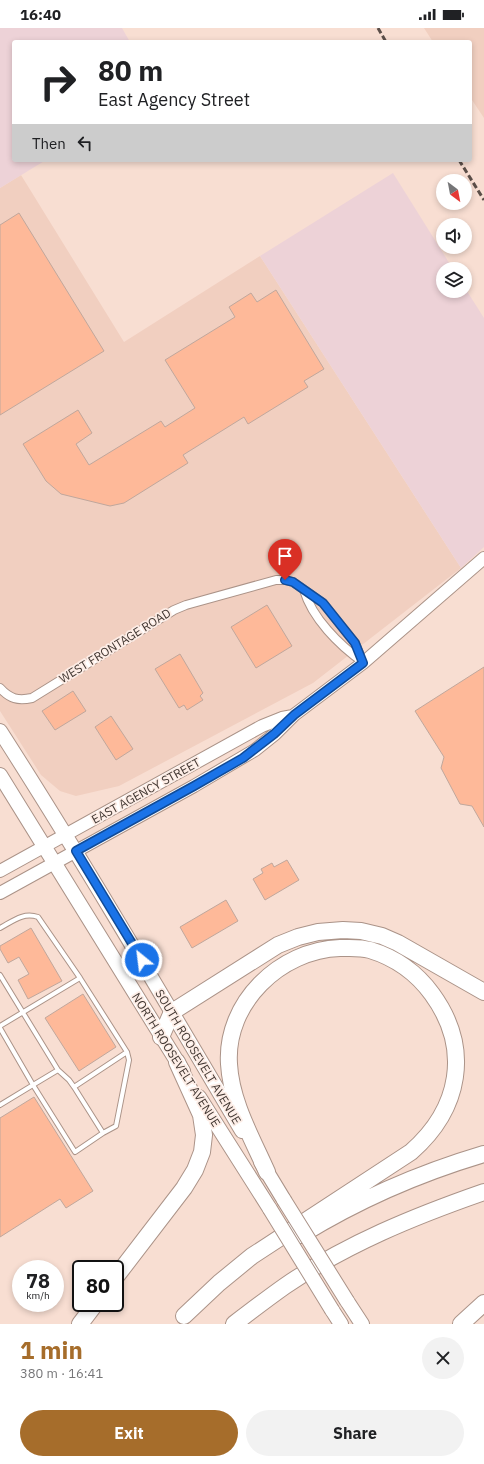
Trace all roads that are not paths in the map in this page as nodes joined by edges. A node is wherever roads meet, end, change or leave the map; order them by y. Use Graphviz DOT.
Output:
graph roads {
  1 [pos="484,558"];
  2 [pos="304,590"];
  3 [pos="363,663"];
  4 [pos="0,688"];
  5 [pos="294,715"];
  6 [pos="0,731"];
  7 [pos="0,776"];
  8 [pos="66,835"];
  9 [pos="44,847"];
  10 [pos="76,851"];
  11 [pos="54,862"];
  12 [pos="0,871"];
  13 [pos="0,893"];
  14 [pos="0,928"];
  15 [pos="0,975"];
  16 [pos="80,978"];
  17 [pos="484,992"];
  18 [pos="172,1012"];
  19 [pos="23,1013"];
  20 [pos="0,1027"];
  21 [pos="161,1037"];
  22 [pos="127,1052"];
  23 [pos="177,1062"];
  24 [pos="58,1070"];
  25 [pos="33,1085"];
  26 [pos="74,1086"];
  27 [pos="0,1106"];
  28 [pos="103,1133"];
  29 [pos="484,1154"];
  30 [pos="267,1172"];
  31 [pos="484,1192"];
  32 [pos="124,1266"];
  33 [pos="484,1303"];
  34 [pos="89,1312"];
  35 [pos="178,1320"];
  36 [pos="80,1324"];
  37 [pos="234,1324"];
  38 [pos="341,1324"];
  39 [pos="362,1324"];
  40 [pos="461,1324"];
  1 -- 3 [label="main road, EAST AGENCY STREET"];
  2 -- 3 [label="street"];
  2 -- 3 [label="street, WEST FRONTAGE ROAD"];
  2 -- 4 [label="street, WEST FRONTAGE ROAD"];
  3 -- 5 [label="main road, EAST AGENCY STREET"];
  5 -- 8 [label="main road, EAST AGENCY STREET"];
  5 -- 10 [label="main road, EAST AGENCY STREET"];
  6 -- 8 [label="highway, SOUTH ROOSEVELT AVENUE"];
  7 -- 9 [label="highway, NORTH ROOSEVELT AVENUE"];
  8 -- 9 [label="main road, EAST AGENCY STREET"];
  8 -- 10 [label="highway, SOUTH ROOSEVELT AVENUE"];
  9 -- 11 [label="highway, NORTH ROOSEVELT AVENUE"];
  9 -- 12 [label="main road, EAST AGENCY STREET"];
  10 -- 11 [label="main road, EAST AGENCY STREET"];
  10 -- 18 [label="highway, SOUTH ROOSEVELT AVENUE"];
  11 -- 13 [label="main road, EAST AGENCY STREET"];
  11 -- 21 [label="highway, NORTH ROOSEVELT AVENUE"];
  14 -- 16 [label="lane"];
  15 -- 19 [label="lane"];
  16 -- 19 [label="lane"];
  16 -- 22 [label="lane"];
  17 -- 18 [label="highway"];
  18 -- 21 [label="highway"];
  18 -- 30 [label="highway, SOUTH ROOSEVELT AVENUE"];
  19 -- 20 [label="lane"];
  19 -- 24 [label="lane"];
  20 -- 25 [label="lane"];
  21 -- 23 [label="highway, NORTH ROOSEVELT AVENUE"];
  22 -- 26 [label="lane"];
  22 -- 28 [label="lane"];
  23 -- 32 [label="highway"];
  23 -- 38 [label="highway, NORTH ROOSEVELT AVENUE, bridge"];
  24 -- 25 [label="lane"];
  24 -- 26 [label="lane"];
  25 -- 27 [label="lane"];
  25 -- 28 [label="lane"];
  26 -- 28 [label="lane"];
  29 -- 35 [label="highway"];
  30 -- 35 [label="highway"];
  30 -- 39 [label="highway, SOUTH ROOSEVELT AVENUE, bridge"];
  31 -- 37 [label="highway"];
  33 -- 40 [label="highway"];
  34 -- 36 [label="highway"];
}
